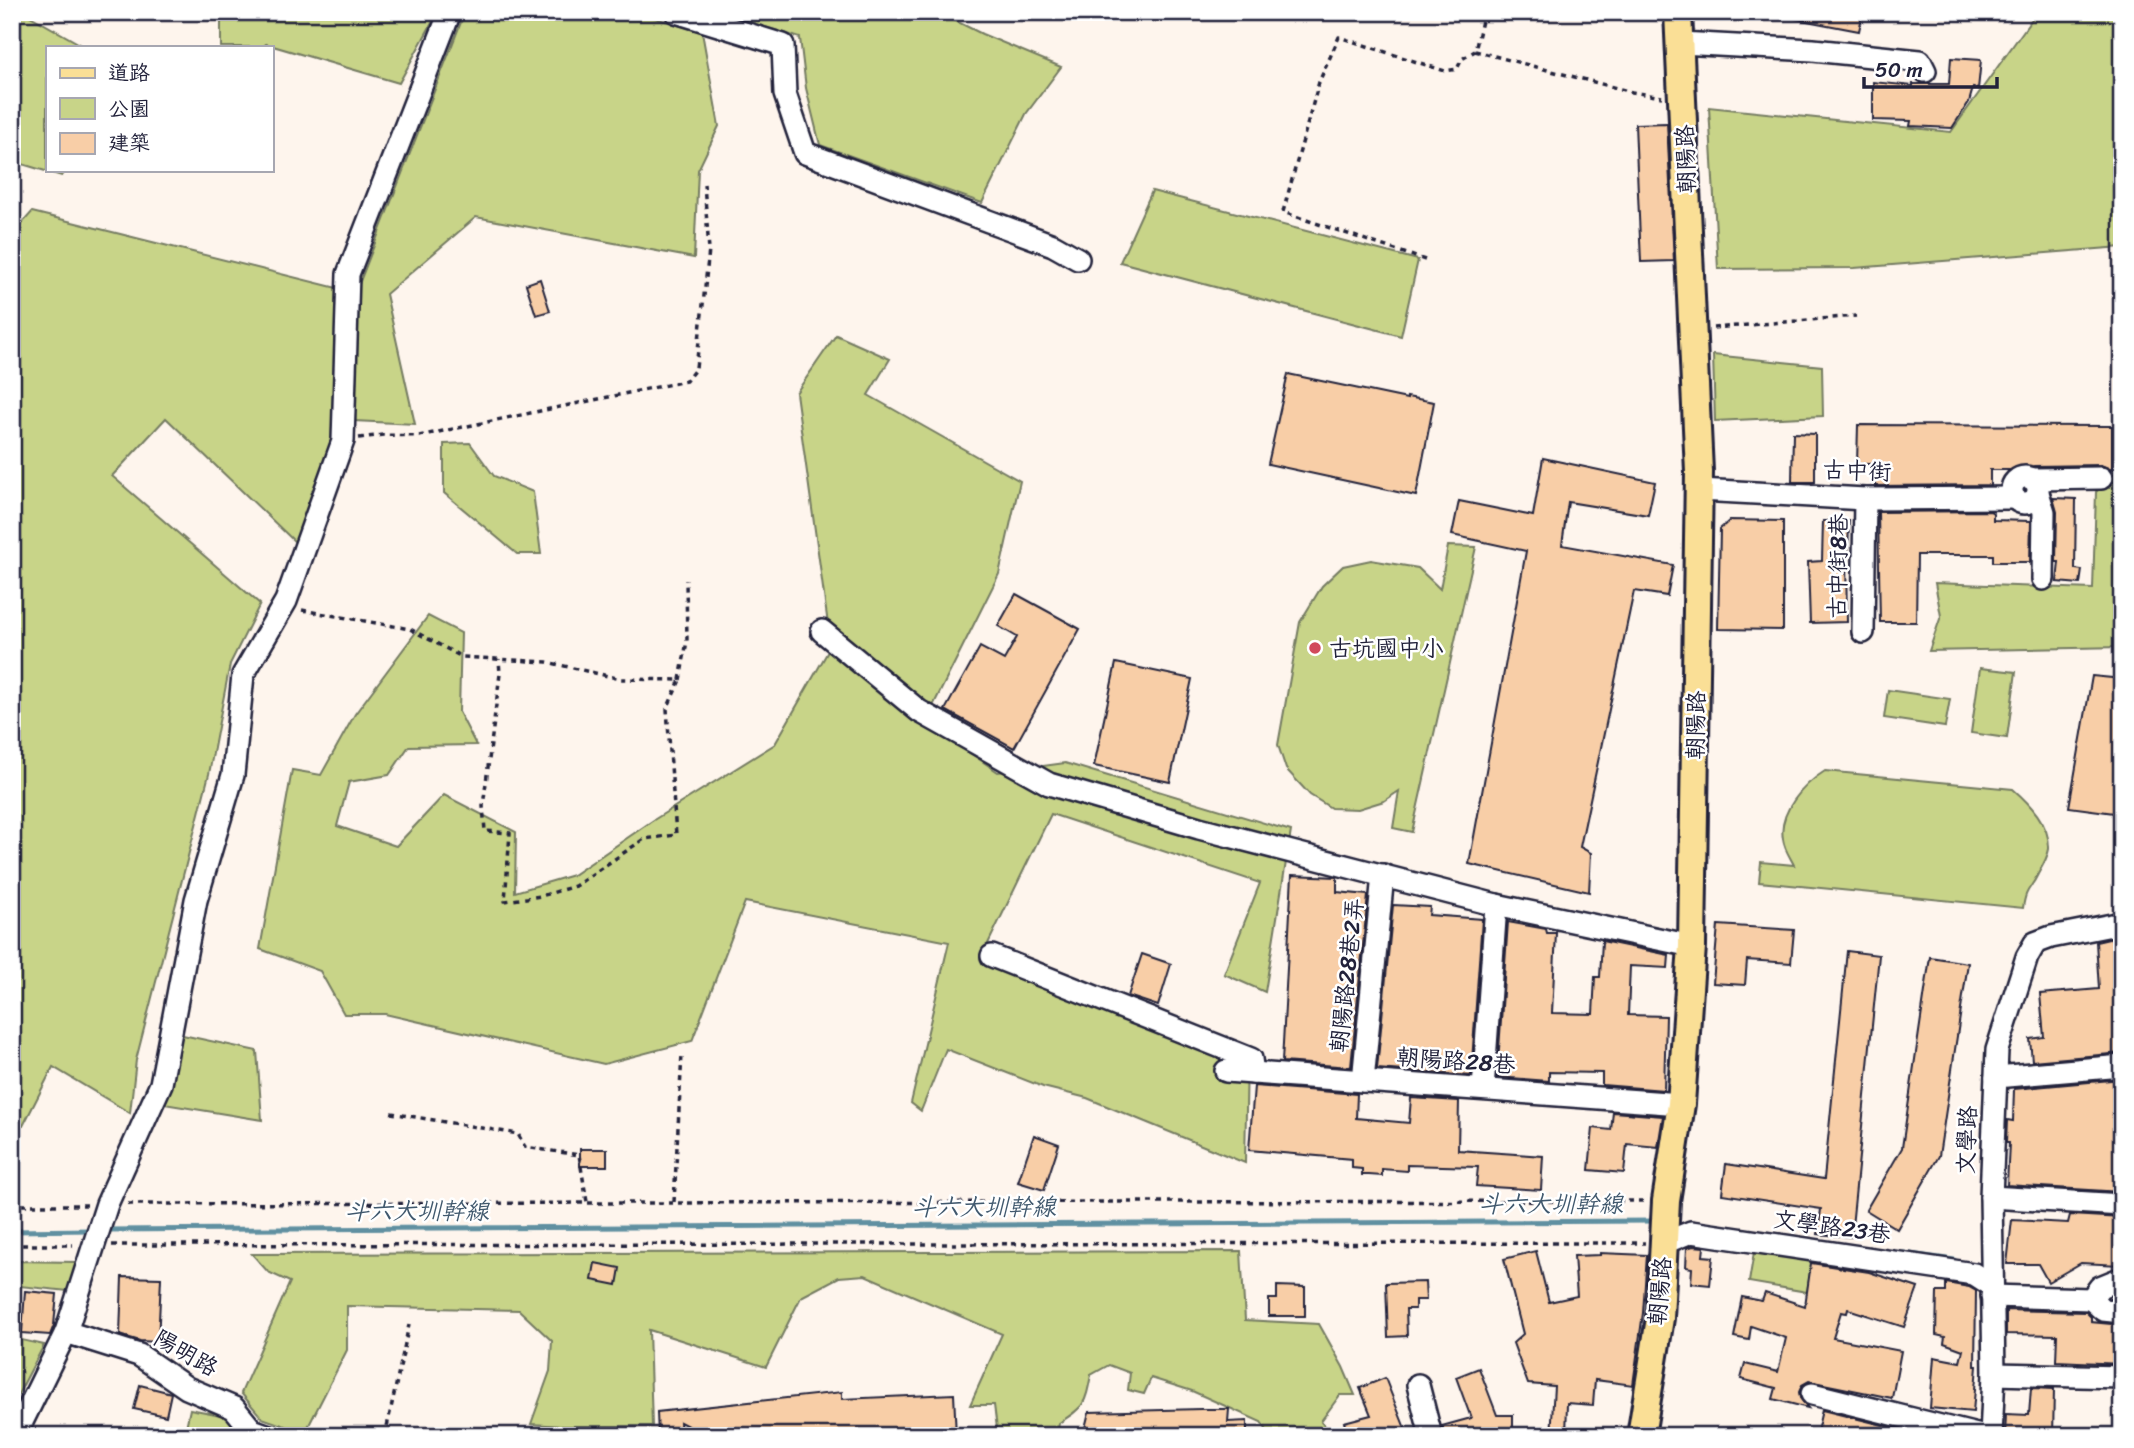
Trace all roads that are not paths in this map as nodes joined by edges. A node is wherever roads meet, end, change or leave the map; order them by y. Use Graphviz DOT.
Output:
graph roads {
  1 [pos="450,12"];
  2 [pos="676,12"];
  3 [pos="1678,12"];
  4 [pos="1680,43"];
  5 [pos="1925,71"];
  6 [pos="1078,259"];
  7 [pos="2101,478"];
  8 [pos="2036,486"];
  9 [pos="1699,490"];
  10 [pos="1865,499"];
  11 [pos="2042,579"];
  12 [pos="822,631"];
  13 [pos="1863,632"];
  14 [pos="1383,875"];
  15 [pos="1496,905"];
  16 [pos="2122,923"];
  17 [pos="1692,946"];
  18 [pos="992,956"];
  19 [pos="2122,1066"];
  20 [pos="1226,1071"];
  21 [pos="1253,1073"];
  22 [pos="1996,1077"];
  23 [pos="1363,1081"];
  24 [pos="1483,1089"];
  25 [pos="1681,1104"];
  26 [pos="1991,1197"];
  27 [pos="2122,1205"];
  28 [pos="1664,1243"];
  29 [pos="2122,1278"];
  30 [pos="1992,1291"];
  31 [pos="2091,1299"];
  32 [pos="2122,1312"];
  33 [pos="66,1332"];
  34 [pos="1994,1374"];
  35 [pos="2122,1377"];
  36 [pos="1418,1385"];
  37 [pos="1812,1394"];
  38 [pos="15,1436"];
  39 [pos="269,1436"];
  40 [pos="1431,1436"];
  41 [pos="1641,1436"];
  42 [pos="1981,1436"];
  43 [pos="1991,1436"];
  1 -- 33 [label="street"];
  2 -- 6 [label="street"];
  3 -- 4 [label="main road, 朝陽路"];
  4 -- 5 [label="street"];
  4 -- 9 [label="main road, 朝陽路"];
  7 -- 8 [label="street"];
  8 -- 10 [label="street, 古中街"];
  8 -- 11 [label="street"];
  9 -- 10 [label="street, 古中街"];
  9 -- 17 [label="main road, 朝陽路"];
  10 -- 13 [label="street, 古中街8巷"];
  12 -- 14 [label="street"];
  14 -- 15 [label="street"];
  14 -- 23 [label="street, 朝陽路28巷2弄"];
  15 -- 17 [label="street"];
  15 -- 24 [label="street"];
  16 -- 22 [label="street, 文學路"];
  17 -- 25 [label="main road, 朝陽路"];
  18 -- 21 [label="street"];
  19 -- 22 [label="street"];
  20 -- 21 [label="street, 朝陽路28巷"];
  21 -- 23 [label="street, 朝陽路28巷"];
  22 -- 26 [label="street, 文學路"];
  23 -- 24 [label="street, 朝陽路28巷"];
  24 -- 25 [label="street, 朝陽路28巷"];
  25 -- 28 [label="main road, 朝陽路"];
  26 -- 27 [label="street"];
  26 -- 30 [label="street, 文學路"];
  28 -- 30 [label="street, 文學路23巷"];
  28 -- 41 [label="main road, 朝陽路"];
  29 -- 31 [label="street"];
  30 -- 31 [label="street"];
  30 -- 34 [label="street, 文學路"];
  31 -- 32 [label="street"];
  33 -- 38 [label="street"];
  33 -- 39 [label="street, 陽明路"];
  34 -- 35 [label="street"];
  34 -- 43 [label="street, 文學路"];
  36 -- 40 [label="street"];
  37 -- 42 [label="street"];
}
